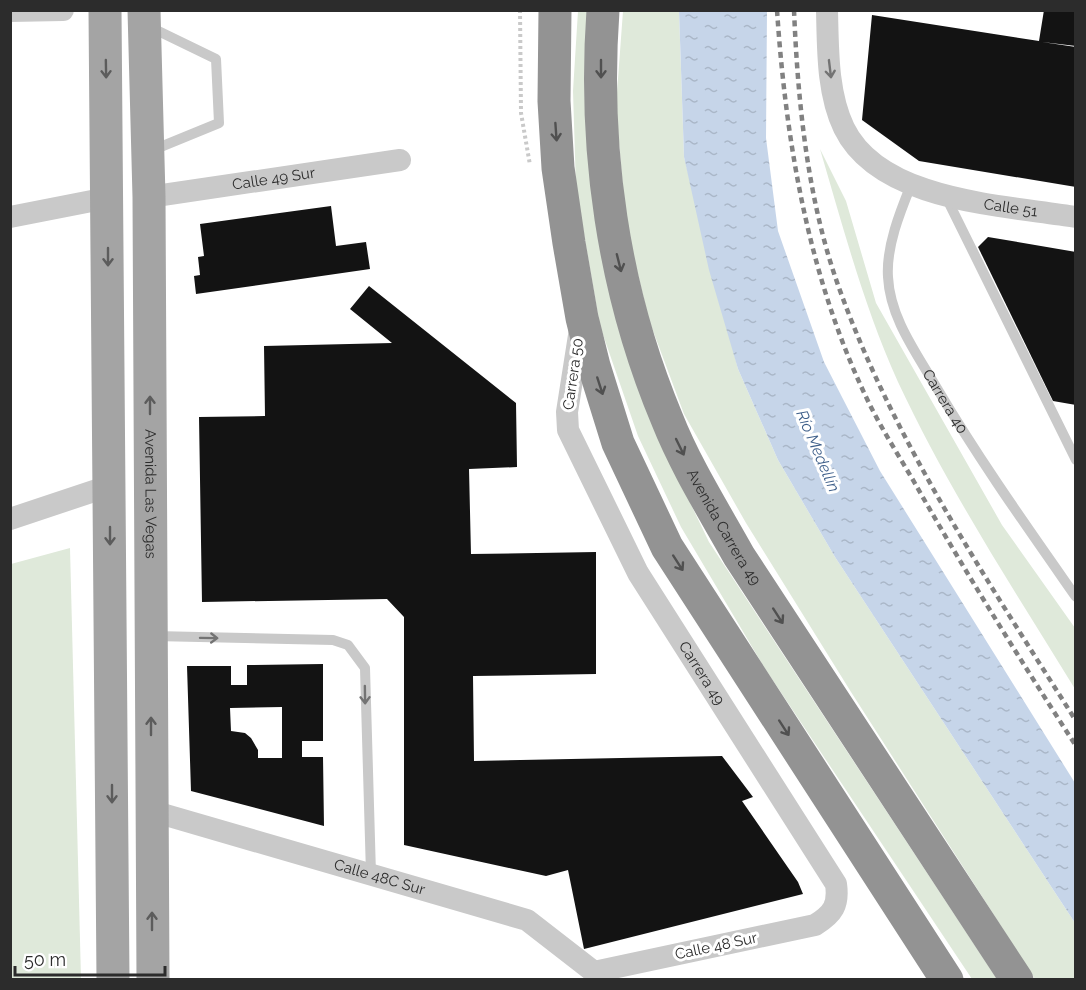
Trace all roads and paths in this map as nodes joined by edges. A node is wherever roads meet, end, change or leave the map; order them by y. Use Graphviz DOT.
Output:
graph roads {
  1 [pos="63,10"];
  2 [pos="105,10"];
  3 [pos="555,10"];
  4 [pos="603,10"];
  5 [pos="827,10"];
  6 [pos="10,11"];
  7 [pos="144,17"];
  8 [pos="147,153"];
  9 [pos="400,160"];
  10 [pos="911,185"];
  11 [pos="945,195"];
  12 [pos="148,197"];
  13 [pos="107,198"];
  14 [pos="1076,216"];
  15 [pos="10,218"];
  16 [pos="582,318"];
  17 [pos="568,430"];
  18 [pos="1076,460"];
  19 [pos="110,486"];
  20 [pos="10,519"];
  21 [pos="1076,597"];
  22 [pos="151,636"];
  23 [pos="152,811"];
  24 [pos="371,874"];
  25 [pos="833,911"];
  26 [pos="594,976"];
  27 [pos="113,980"];
  28 [pos="153,980"];
  29 [pos="947,980"];
  30 [pos="1017,980"];
  1 -- 6 [label="street"];
  2 -- 13 [label="main road, one-way"];
  3 -- 16 [label="highway, one-way"];
  4 -- 30 [label="highway, Avenida Carrera 49, one-way"];
  5 -- 10 [label="street, one-way"];
  7 -- 8 [label="main road, Avenida Las Vegas"];
  7 -- 8 [label="lane"];
  8 -- 12 [label="main road, Avenida Las Vegas"];
  9 -- 12 [label="street, Calle 49 Sur"];
  10 -- 11 [label="street"];
  10 -- 21 [label="lane, Carrera 40"];
  11 -- 14 [label="street, Calle 51"];
  11 -- 18 [label="lane"];
  22 -- 12 [label="main road, Avenida Las Vegas, one-way"];
  13 -- 15 [label="street"];
  13 -- 19 [label="main road, one-way"];
  16 -- 17 [label="street, Carrera 50"];
  16 -- 29 [label="highway, one-way"];
  17 -- 25 [label="street, Carrera 49"];
  19 -- 20 [label="street"];
  19 -- 27 [label="main road, one-way"];
  23 -- 22 [label="main road, Avenida Las Vegas, one-way"];
  22 -- 24 [label="lane, one-way"];
  23 -- 24 [label="street, Calle 48C Sur"];
  28 -- 23 [label="main road, Avenida Las Vegas, one-way"];
  24 -- 26 [label="street, Calle 48C Sur"];
  25 -- 26 [label="street, Calle 48 Sur"];
}
